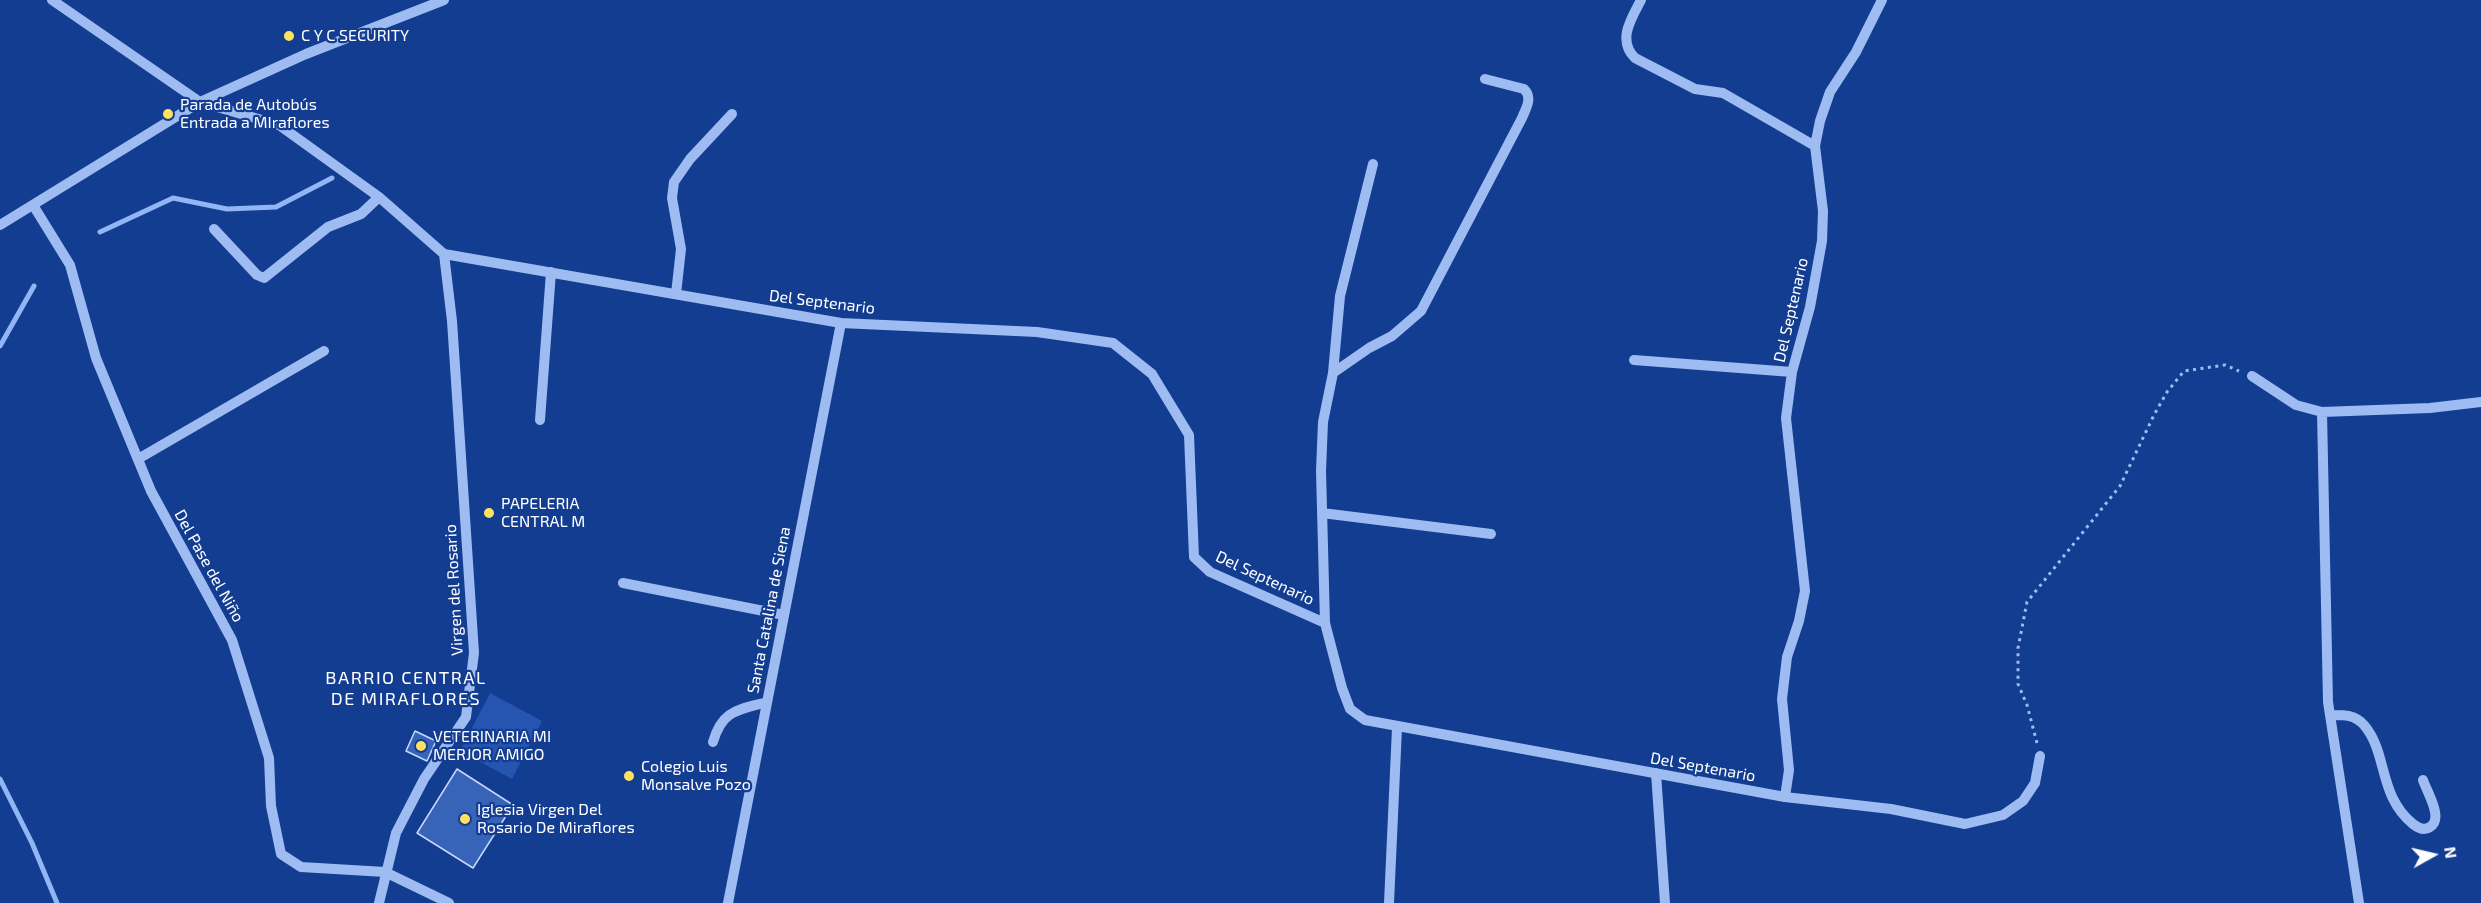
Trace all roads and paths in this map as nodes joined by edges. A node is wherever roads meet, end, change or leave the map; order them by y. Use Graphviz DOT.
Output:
graph roads {
  1 [pos="52,0"];
  2 [pos="444,0"];
  3 [pos="1641,0"];
  4 [pos="1882,0"];
  5 [pos="1485,79"];
  6 [pos="200,102"];
  7 [pos="732,114"];
  8 [pos="1815,146"];
  9 [pos="1373,164"];
  10 [pos="379,197"];
  11 [pos="33,205"];
  12 [pos="0,225"];
  13 [pos="214,229"];
  14 [pos="444,254"];
  15 [pos="551,272"];
  16 [pos="676,294"];
  17 [pos="841,323"];
  18 [pos="324,351"];
  19 [pos="1634,360"];
  20 [pos="1792,372"];
  21 [pos="1333,373"];
  22 [pos="2252,376"];
  23 [pos="2481,402"];
  24 [pos="2322,412"];
  25 [pos="540,420"];
  26 [pos="138,459"];
  27 [pos="1322,513"];
  28 [pos="1491,534"];
  29 [pos="623,583"];
  30 [pos="784,615"];
  31 [pos="1325,623"];
  32 [pos="767,702"];
  33 [pos="2330,715"];
  34 [pos="1397,728"];
  35 [pos="713,742"];
  36 [pos="2040,756"];
  37 [pos="1656,773"];
  38 [pos="2423,780"];
  39 [pos="1785,796"];
  40 [pos="385,872"];
  41 [pos="379,903"];
  42 [pos="449,903"];
  43 [pos="728,903"];
  44 [pos="1389,903"];
  45 [pos="1665,903"];
  46 [pos="2359,903"];
  1 -- 6 [label="street"];
  2 -- 6 [label="street"];
  3 -- 8 [label="street"];
  4 -- 8 [label="street, Del Septenario"];
  5 -- 21 [label="street"];
  6 -- 10 [label="street"];
  6 -- 11 [label="street"];
  7 -- 16 [label="street"];
  8 -- 20 [label="street, Del Septenario"];
  9 -- 21 [label="street"];
  10 -- 13 [label="street"];
  10 -- 14 [label="street"];
  11 -- 12 [label="street"];
  11 -- 26 [label="street, Del Pase del Niño"];
  14 -- 15 [label="street, Del Septenario"];
  14 -- 40 [label="street, Virgen del Rosario"];
  15 -- 16 [label="street, Del Septenario"];
  15 -- 25 [label="street"];
  16 -- 17 [label="street, Del Septenario"];
  17 -- 30 [label="street, Santa Catalina de Siena"];
  17 -- 31 [label="street, Del Septenario"];
  18 -- 26 [label="street"];
  19 -- 20 [label="street"];
  20 -- 39 [label="street, Del Septenario"];
  21 -- 27 [label="street"];
  22 -- 24 [label="street"];
  22 -- 36 [label="path"];
  23 -- 24 [label="street"];
  24 -- 33 [label="street"];
  26 -- 40 [label="street, Del Pase del Niño"];
  27 -- 28 [label="street"];
  27 -- 31 [label="street"];
  29 -- 30 [label="street"];
  30 -- 32 [label="street, Santa Catalina de Siena"];
  31 -- 34 [label="street, Del Septenario"];
  32 -- 35 [label="street"];
  32 -- 43 [label="street, Santa Catalina de Siena"];
  33 -- 38 [label="street"];
  33 -- 46 [label="street"];
  34 -- 37 [label="street, Del Septenario"];
  34 -- 44 [label="street"];
  36 -- 39 [label="street"];
  37 -- 39 [label="street, Del Septenario"];
  37 -- 45 [label="street"];
  40 -- 41 [label="street, Virgen del Rosario"];
  40 -- 42 [label="street"];
}
